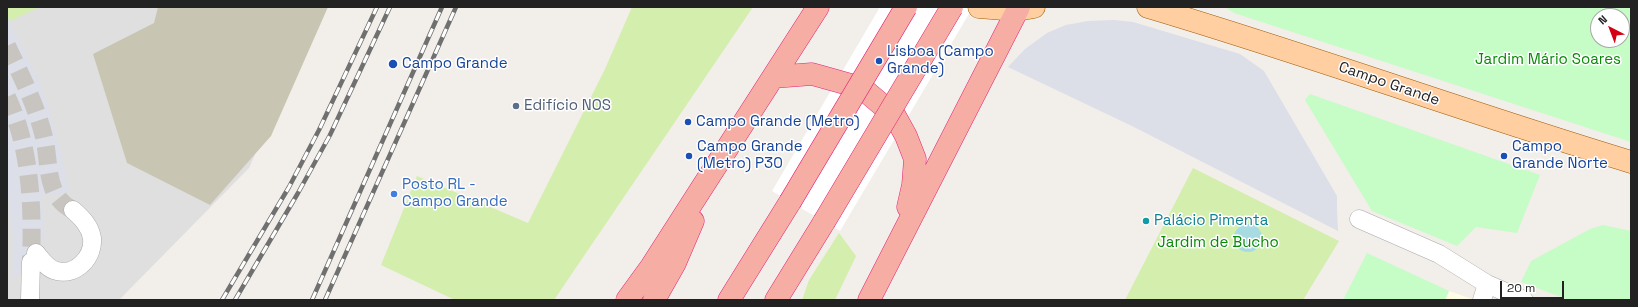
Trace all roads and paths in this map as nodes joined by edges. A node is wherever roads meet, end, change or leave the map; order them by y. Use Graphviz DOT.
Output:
graph roads {
  1 [pos="818,7"];
  2 [pos="906,7"];
  3 [pos="952,7"];
  4 [pos="979,7"];
  5 [pos="1148,7"];
  6 [pos="1023,8"];
  7 [pos="773,77"];
  8 [pos="1631,162"];
  9 [pos="715,168"];
  10 [pos="73,210"];
  11 [pos="1359,219"];
  12 [pos="900,238"];
  13 [pos="799,263"];
  14 [pos="750,265"];
  15 [pos="1484,292"];
  16 [pos="628,296"];
  17 [pos="30,300"];
  18 [pos="654,300"];
  19 [pos="714,300"];
  20 [pos="729,300"];
  21 [pos="776,300"];
  22 [pos="785,300"];
  23 [pos="869,300"];
  24 [pos="1524,300"];
  1 -- 7 [label="highway"];
  2 -- 14 [label="highway, bridge"];
  3 -- 13 [label="highway, bridge"];
  4 -- 6 [label="main road"];
  5 -- 8 [label="main road, Campo Grande"];
  6 -- 12 [label="highway"];
  7 -- 9 [label="highway"];
  7 -- 12 [label="highway"];
  9 -- 16 [label="highway"];
  9 -- 18 [label="highway"];
  10 -- 17 [label="street"];
  11 -- 15 [label="street"];
  12 -- 23 [label="highway"];
  13 -- 21 [label="highway"];
  13 -- 22 [label="highway"];
  14 -- 19 [label="highway"];
  14 -- 20 [label="highway"];
  15 -- 24 [label="street"];
}
